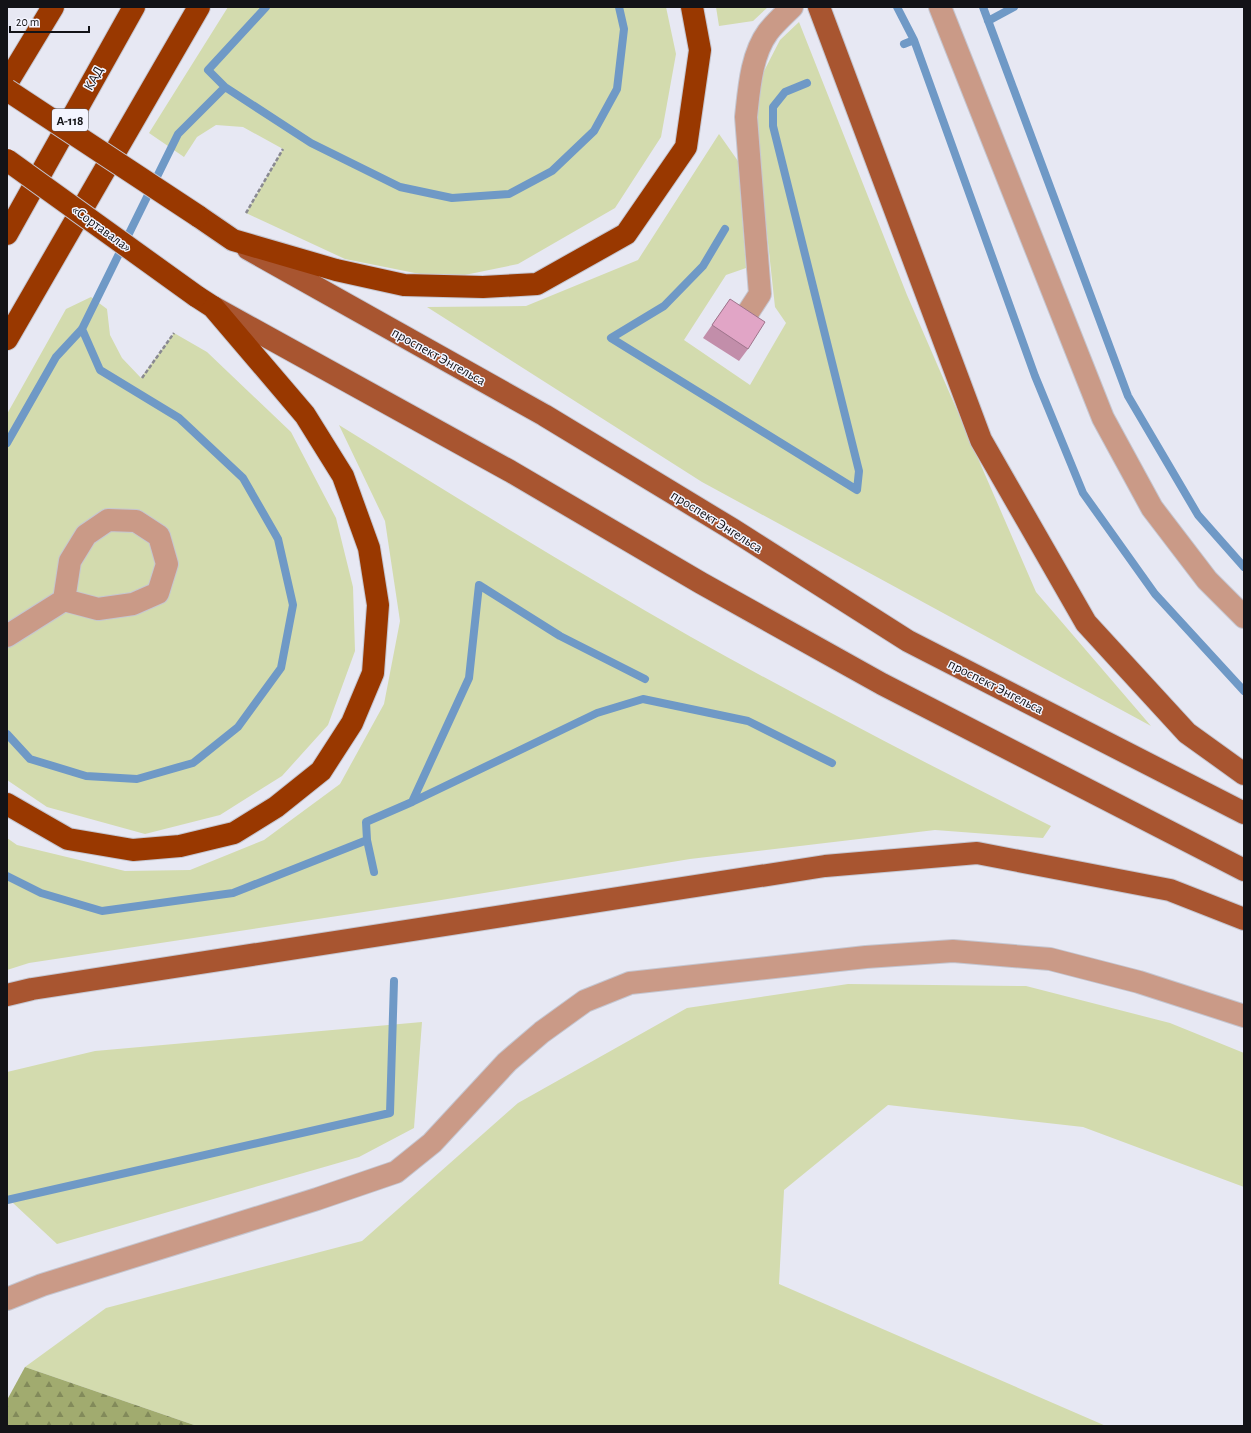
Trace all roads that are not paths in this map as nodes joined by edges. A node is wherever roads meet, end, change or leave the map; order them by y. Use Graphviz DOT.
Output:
graph roads {
  1 [pos="53,7"];
  2 [pos="134,7"];
  3 [pos="199,7"];
  4 [pos="692,7"];
  5 [pos="792,7"];
  6 [pos="819,7"];
  7 [pos="940,7"];
  8 [pos="7,83"];
  9 [pos="7,90"];
  10 [pos="7,160"];
  11 [pos="7,234"];
  12 [pos="233,240"];
  13 [pos="205,301"];
  14 [pos="747,314"];
  15 [pos="7,339"];
  16 [pos="64,600"];
  17 [pos="1244,617"];
  18 [pos="7,636"];
  19 [pos="1244,774"];
  20 [pos="7,804"];
  21 [pos="1244,813"];
  22 [pos="1244,870"];
  23 [pos="1244,919"];
  24 [pos="7,995"];
  25 [pos="1244,1016"];
  26 [pos="7,1299"];
  1 -- 8 [label="highway"];
  2 -- 11 [label="highway, КАД / А-118"];
  3 -- 15 [label="highway"];
  4 -- 12 [label="highway"];
  5 -- 14 [label="street"];
  6 -- 19 [label="main road"];
  7 -- 17 [label="street"];
  9 -- 12 [label="highway, проспект Энгельса, bridge"];
  10 -- 13 [label="highway, «Сортавала», bridge"];
  12 -- 21 [label="main road, проспект Энгельса"];
  13 -- 20 [label="highway, «Сортавала»"];
  13 -- 22 [label="main road"];
  16 -- 16 [label="street"];
  16 -- 18 [label="street"];
  23 -- 24 [label="main road"];
  25 -- 26 [label="street"];
}
